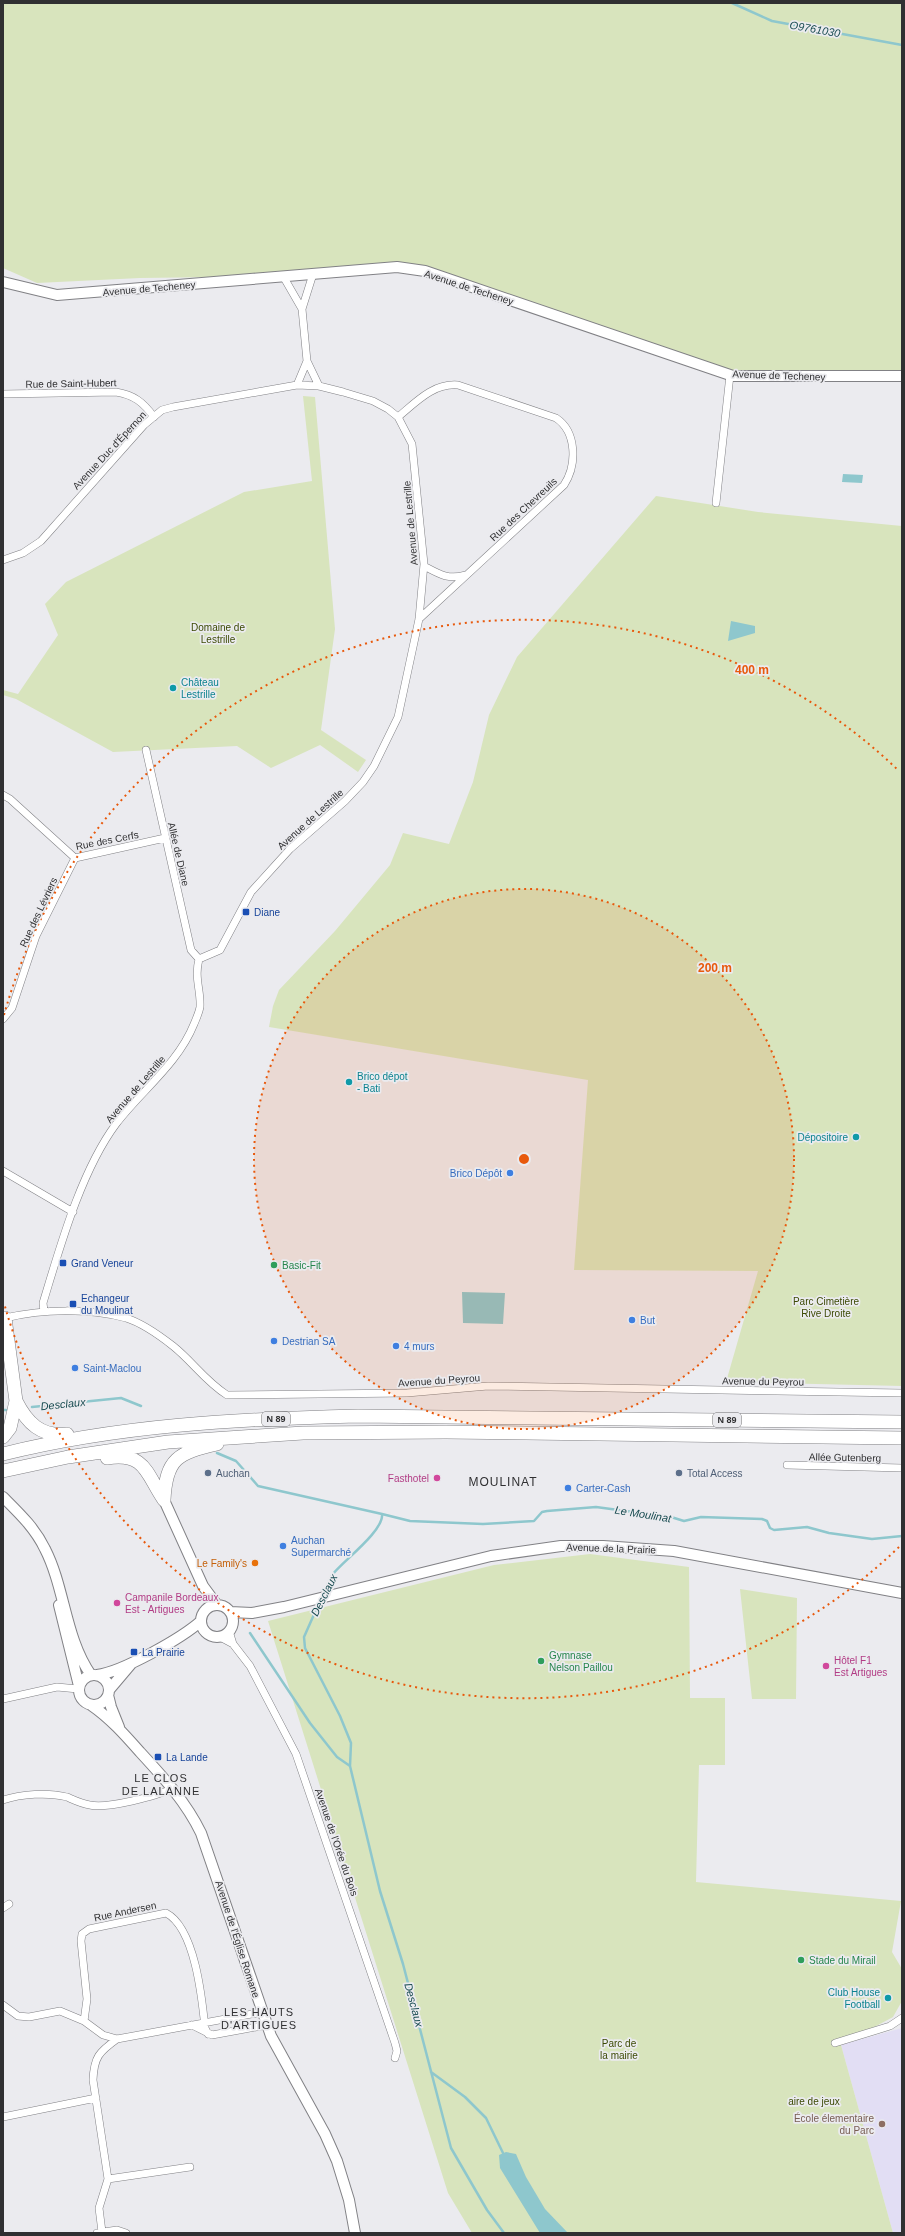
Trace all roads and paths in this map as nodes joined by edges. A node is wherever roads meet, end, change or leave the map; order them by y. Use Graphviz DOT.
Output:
graph roads {
  1 [pos="313,274"];
  2 [pos="284,276"];
  3 [pos="3,282"];
  4 [pos="302,309"];
  5 [pos="307,361"];
  6 [pos="730,375"];
  7 [pos="902,376"];
  8 [pos="297,385"];
  9 [pos="319,386"];
  10 [pos="3,394"];
  11 [pos="154,417"];
  12 [pos="398,417"];
  13 [pos="716,503"];
  14 [pos="3,560"];
  15 [pos="424,566"];
  16 [pos="467,575"];
  17 [pos="419,619"];
  18 [pos="146,750"];
  19 [pos="3,795"];
  20 [pos="165,838"];
  21 [pos="75,858"];
  22 [pos="199,960"];
  23 [pos="3,1019"];
  24 [pos="3,1171"];
  25 [pos="73,1212"];
  26 [pos="44,1311"];
  27 [pos="4,1318"];
  28 [pos="902,1393"];
  29 [pos="16,1401"];
  30 [pos="242,1420"];
  31 [pos="902,1422"];
  32 [pos="259,1436"];
  33 [pos="3,1437"];
  34 [pos="902,1438"];
  35 [pos="3,1454"];
  36 [pos="787,1465"];
  37 [pos="902,1468"];
  38 [pos="3,1471"];
  39 [pos="3,1478"];
  40 [pos="3,1497"];
  41 [pos="164,1500"];
  42 [pos="56,1583"];
  43 [pos="202,1586"];
  44 [pos="902,1593"];
  45 [pos="217,1605"];
  46 [pos="230,1612"];
  47 [pos="252,1613"];
  48 [pos="203,1616"];
  49 [pos="231,1628"];
  50 [pos="206,1633"];
  51 [pos="184,1635"];
  52 [pos="220,1637"];
  53 [pos="233,1644"];
  54 [pos="131,1664"];
  55 [pos="94,1675"];
  56 [pos="79,1687"];
  57 [pos="109,1692"];
  58 [pos="3,1699"];
  59 [pos="91,1705"];
  60 [pos="119,1729"];
  61 [pos="173,1788"];
  62 [pos="3,1800"];
  63 [pos="3,2005"];
  64 [pos="263,2012"];
  65 [pos="902,2018"];
  66 [pos="84,2021"];
  67 [pos="206,2022"];
  68 [pos="192,2025"];
  69 [pos="267,2025"];
  70 [pos="208,2034"];
  71 [pos="117,2039"];
  72 [pos="835,2043"];
  73 [pos="395,2058"];
  74 [pos="96,2098"];
  75 [pos="3,2117"];
  76 [pos="190,2166"];
  77 [pos="108,2179"];
  78 [pos="99,2232"];
  79 [pos="126,2233"];
  80 [pos="355,2233"];
  1 -- 2 [label="street, Avenue de Techeney"];
  1 -- 4 [label="street"];
  1 -- 6 [label="street, Avenue de Techeney"];
  2 -- 3 [label="street, Avenue de Techeney"];
  2 -- 4 [label="street"];
  4 -- 5 [label="street"];
  5 -- 8 [label="street"];
  5 -- 9 [label="street"];
  6 -- 7 [label="street, Avenue de Techeney"];
  6 -- 13 [label="street"];
  8 -- 9 [label="street, Avenue de Lestrille"];
  8 -- 11 [label="street, Avenue Duc d'Épernon"];
  9 -- 12 [label="street, Avenue de Lestrille"];
  10 -- 11 [label="street, Rue de Saint-Hubert"];
  11 -- 14 [label="street, Avenue Duc d'Épernon"];
  12 -- 15 [label="street, Avenue de Lestrille"];
  12 -- 16 [label="street, Rue des Chevreuils"];
  15 -- 16 [label="street"];
  15 -- 17 [label="street, Avenue de Lestrille"];
  16 -- 17 [label="street, Rue des Chevreuils"];
  17 -- 22 [label="street, Avenue de Lestrille"];
  18 -- 20 [label="street, Allée de Diane"];
  19 -- 21 [label="street, Rue des Cerfs"];
  20 -- 21 [label="street, Rue des Cerfs"];
  20 -- 22 [label="street, Allée de Diane"];
  21 -- 23 [label="street, Rue des Lévriers"];
  22 -- 25 [label="street, Avenue de Lestrille"];
  24 -- 25 [label="street"];
  25 -- 26 [label="street, Avenue de Lestrille"];
  26 -- 27 [label="street, Avenue du Peyrou"];
  26 -- 28 [label="street, Avenue du Peyrou"];
  27 -- 29 [label="highway"];
  29 -- 30 [label="highway"];
  29 -- 33 [label="highway"];
  30 -- 31 [label="highway, N 89"];
  30 -- 35 [label="highway, N 89"];
  32 -- 34 [label="highway, N 89"];
  32 -- 38 [label="highway, N 89"];
  32 -- 41 [label="highway"];
  36 -- 37 [label="street, Allée Gutenberg"];
  39 -- 41 [label="highway"];
  40 -- 42 [label="street"];
  41 -- 43 [label="street"];
  42 -- 55 [label="street"];
  42 -- 56 [label="street"];
  43 -- 45 [label="street"];
  43 -- 48 [label="street"];
  44 -- 47 [label="street, Avenue de la Prairie"];
  45 -- 46 [label="street, Avenue de la Prairie"];
  45 -- 48 [label="street"];
  46 -- 47 [label="street, Avenue de la Prairie"];
  46 -- 49 [label="street"];
  47 -- 49 [label="street, Avenue de la Prairie"];
  48 -- 50 [label="street"];
  48 -- 51 [label="street"];
  49 -- 52 [label="street, Avenue de la Prairie"];
  49 -- 53 [label="street"];
  50 -- 51 [label="street"];
  50 -- 52 [label="street"];
  51 -- 54 [label="street"];
  52 -- 53 [label="street"];
  53 -- 73 [label="street, Avenue de l'Orée du Bois"];
  54 -- 55 [label="street"];
  54 -- 57 [label="street"];
  55 -- 56 [label="street"];
  55 -- 57 [label="street"];
  56 -- 58 [label="street"];
  56 -- 59 [label="street"];
  57 -- 59 [label="street"];
  57 -- 60 [label="street, Avenue de l'Église Romane"];
  59 -- 60 [label="street, Avenue de l'Église Romane"];
  60 -- 61 [label="street, Avenue de l'Église Romane"];
  61 -- 62 [label="street"];
  61 -- 64 [label="street, Avenue de l'Église Romane"];
  63 -- 66 [label="street"];
  64 -- 67 [label="street"];
  64 -- 69 [label="street, Avenue de l'Église Romane"];
  65 -- 72 [label="street"];
  66 -- 67 [label="street, Rue Andersen"];
  66 -- 71 [label="street"];
  67 -- 68 [label="street"];
  67 -- 70 [label="street"];
  68 -- 70 [label="street"];
  68 -- 71 [label="street"];
  69 -- 70 [label="street"];
  69 -- 80 [label="street, Avenue de l'Église Romane"];
  71 -- 74 [label="street"];
  74 -- 75 [label="street"];
  74 -- 77 [label="street"];
  76 -- 77 [label="street"];
  77 -- 78 [label="street"];
  78 -- 79 [label="street"];
}
